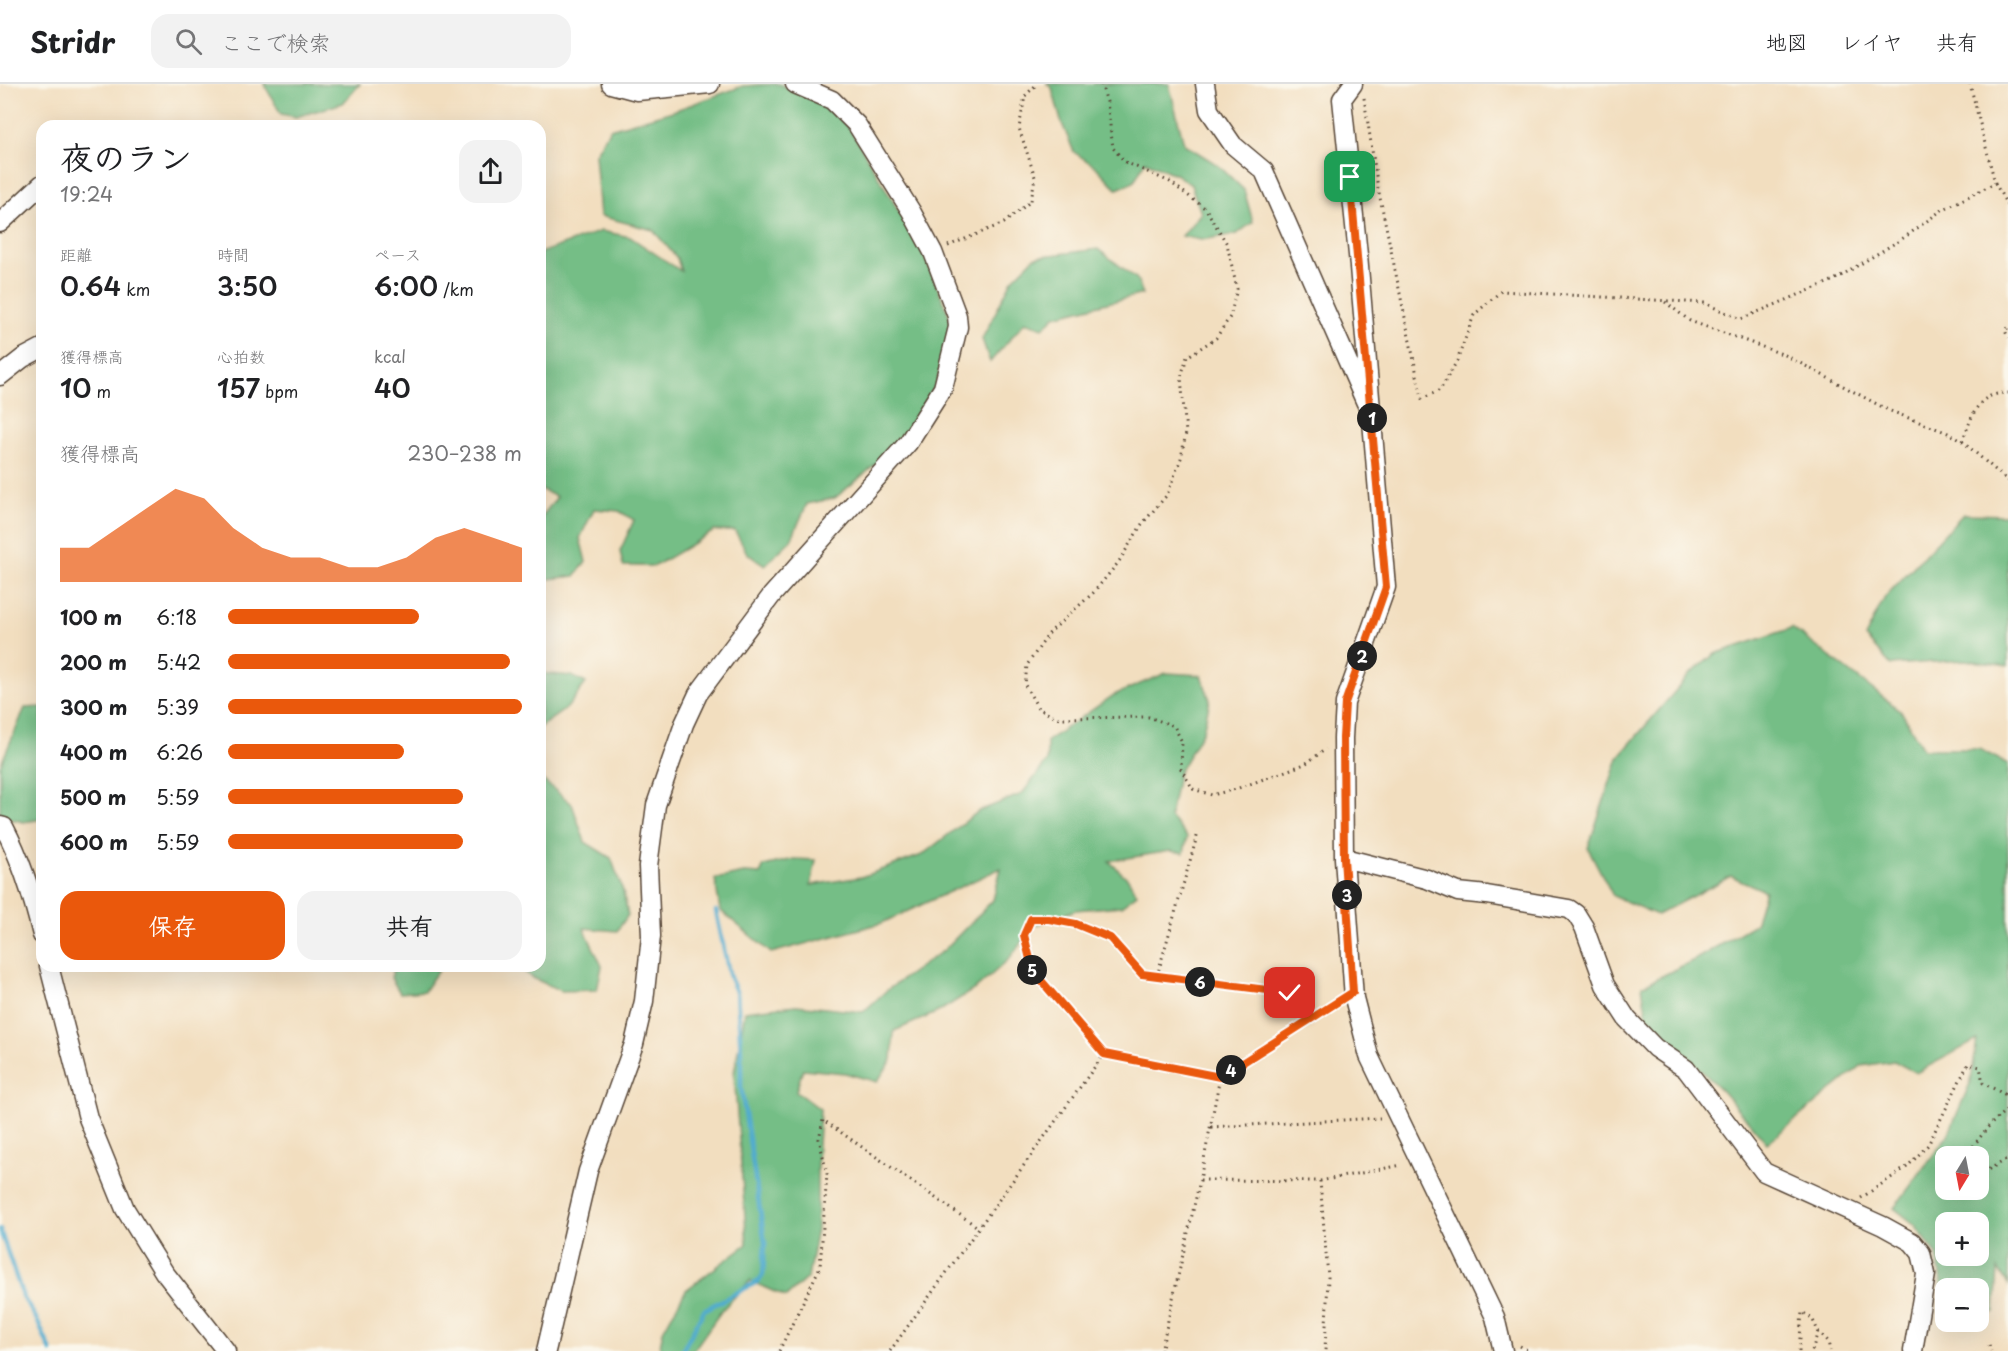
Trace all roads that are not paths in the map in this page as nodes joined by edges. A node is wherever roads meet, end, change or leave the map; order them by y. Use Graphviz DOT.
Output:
graph roads {
  1 [pos="611,84"];
  2 [pos="710,84"];
  3 [pos="795,84"];
  4 [pos="1205,84"];
  5 [pos="1358,90"];
  6 [pos="36,190"];
  7 [pos="0,223"];
  8 [pos="36,351"];
  9 [pos="0,376"];
  10 [pos="1371,416"];
  11 [pos="0,826"];
  12 [pos="1344,858"];
  13 [pos="36,909"];
  14 [pos="51,972"];
  15 [pos="226,1351"];
  16 [pos="546,1351"];
  17 [pos="1503,1351"];
  18 [pos="1913,1351"];
  1 -- 2 [label="street"];
  3 -- 16 [label="street"];
  4 -- 10 [label="street"];
  5 -- 10 [label="street"];
  6 -- 7 [label="street"];
  8 -- 9 [label="street"];
  10 -- 12 [label="street"];
  11 -- 13 [label="street"];
  12 -- 17 [label="street"];
  12 -- 18 [label="street"];
  14 -- 15 [label="street"];
}
